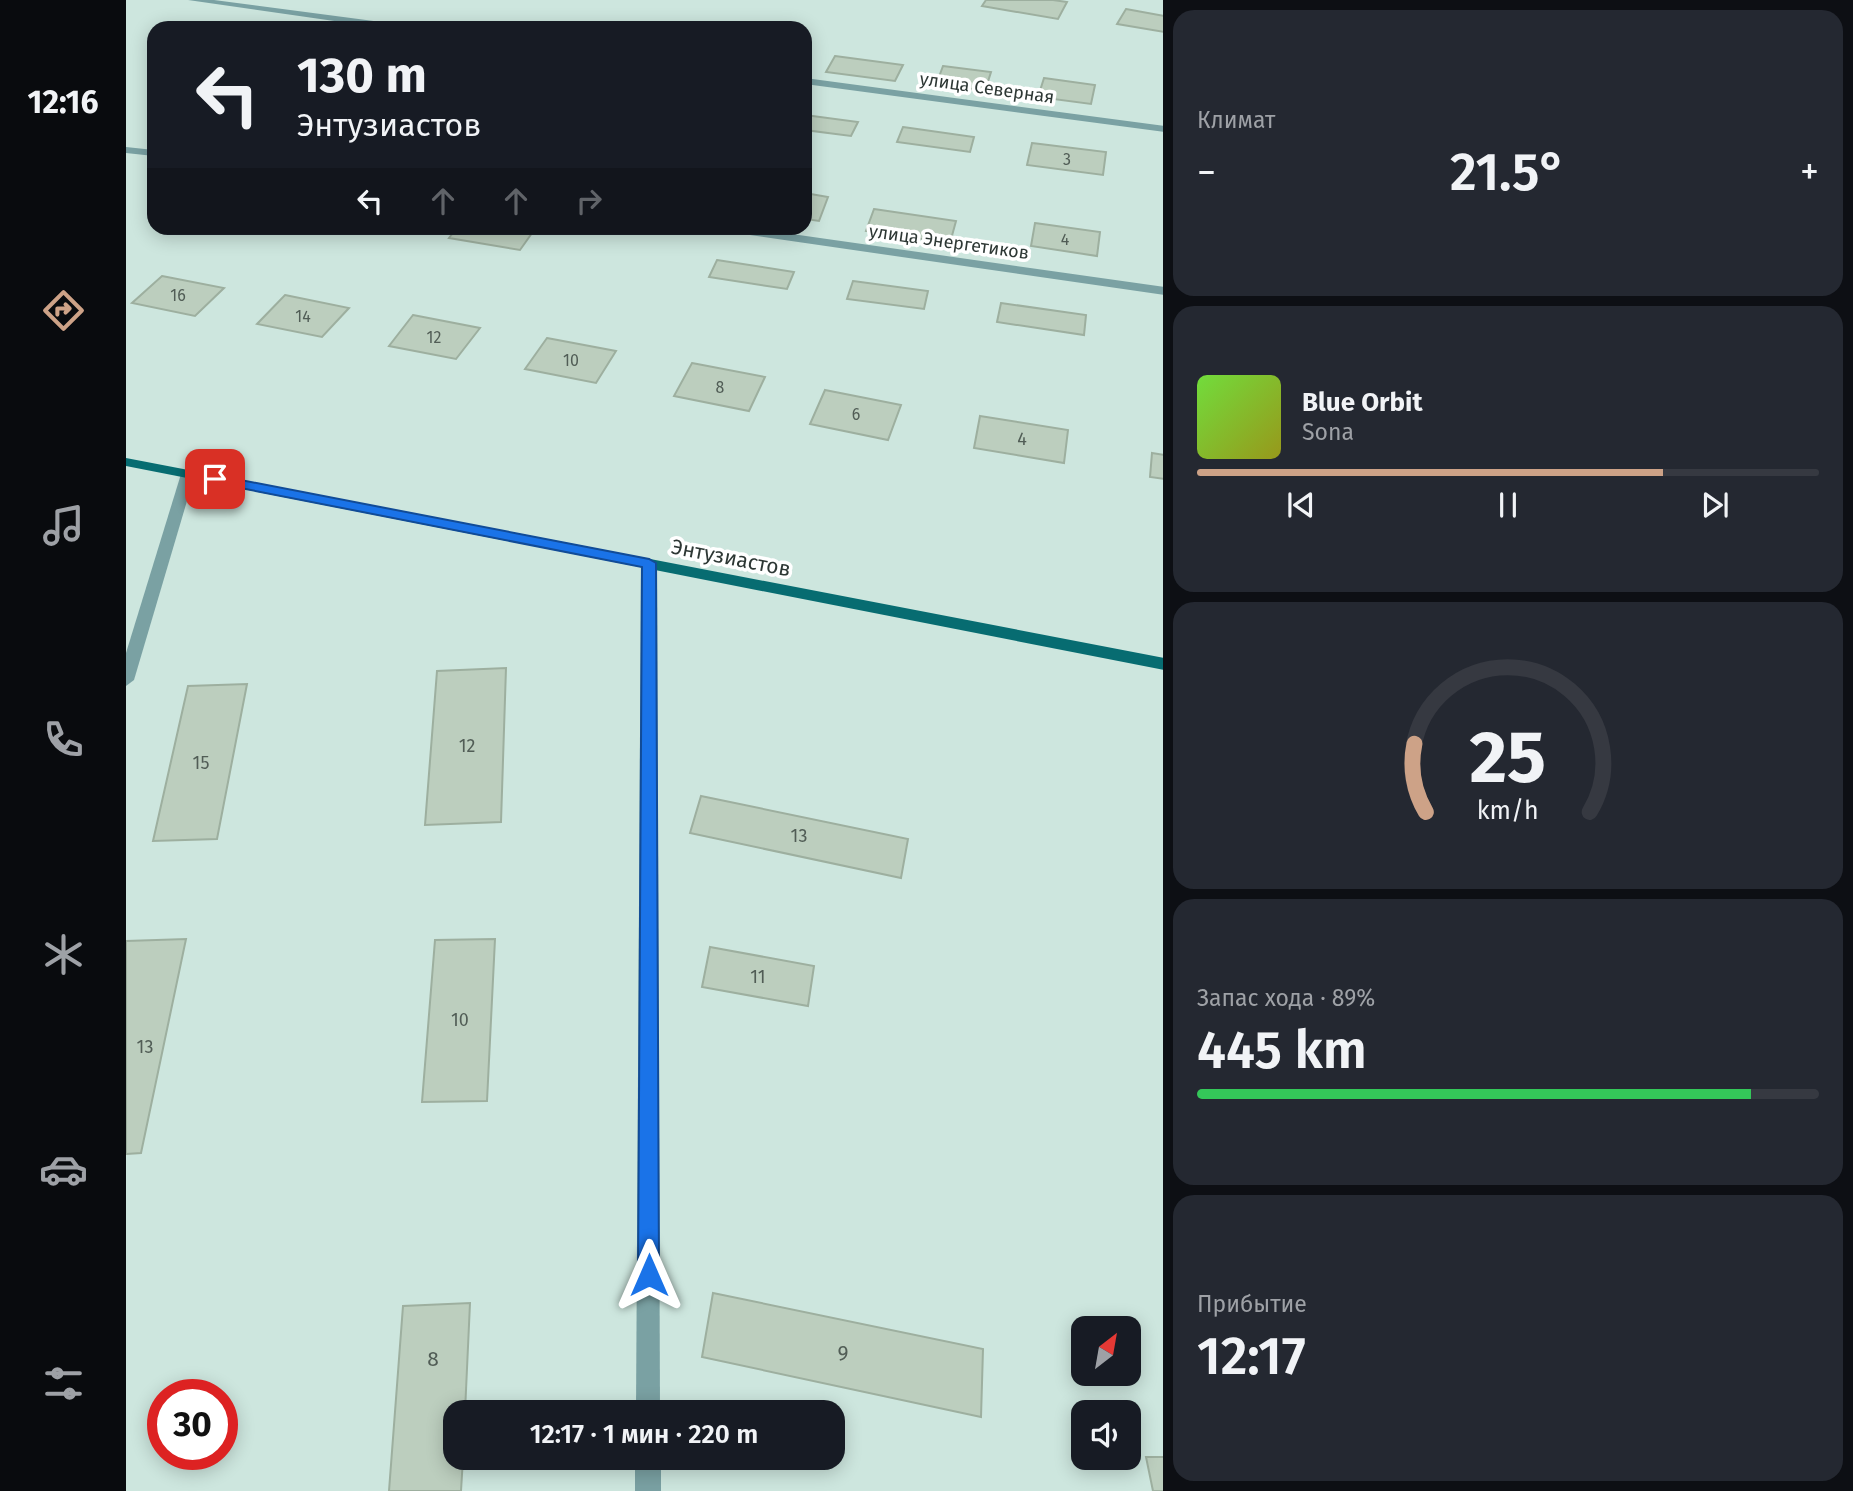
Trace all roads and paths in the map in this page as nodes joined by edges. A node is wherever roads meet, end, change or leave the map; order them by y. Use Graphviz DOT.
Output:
graph roads {
  1 [pos="193,0"];
  2 [pos="351,21"];
  3 [pos="812,82"];
  4 [pos="1163,129"];
  5 [pos="126,150"];
  6 [pos="147,152"];
  7 [pos="777,235"];
  8 [pos="1163,291"];
  9 [pos="126,462"];
  10 [pos="188,474"];
  11 [pos="649,563"];
  12 [pos="1163,664"];
  13 [pos="126,681"];
  14 [pos="648,1400"];
  15 [pos="648,1470"];
  16 [pos="648,1491"];
  1 -- 2 [label="street"];
  3 -- 4 [label="street, улица Северная"];
  5 -- 6 [label="street"];
  7 -- 8 [label="street, улица Энергетиков"];
  9 -- 10 [label="main road, Энтузиастов"];
  10 -- 11 [label="main road, Энтузиастов"];
  10 -- 13 [label="street"];
  11 -- 12 [label="main road, Энтузиастов"];
  11 -- 14 [label="street"];
  15 -- 16 [label="street"];
}
